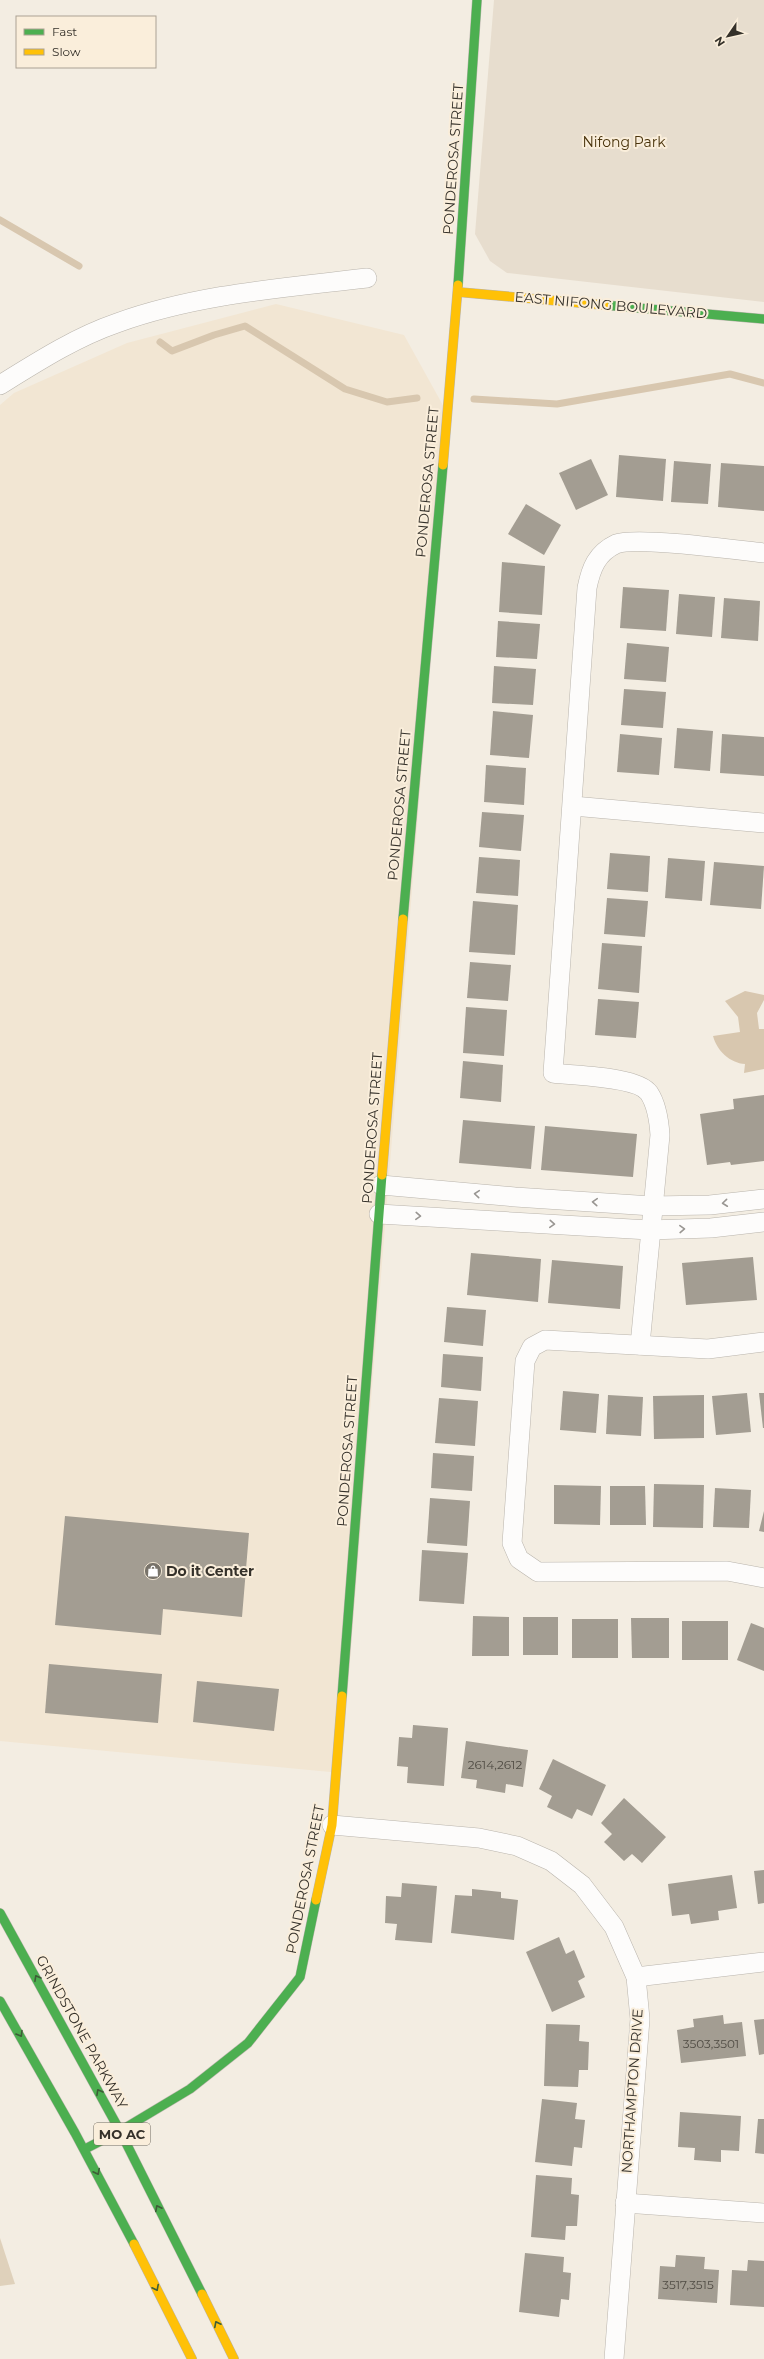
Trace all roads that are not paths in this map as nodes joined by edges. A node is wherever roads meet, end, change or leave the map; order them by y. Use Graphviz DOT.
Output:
graph roads {
  1 [pos="477,0"];
  2 [pos="366,278"];
  3 [pos="458,292"];
  4 [pos="764,319"];
  5 [pos="0,385"];
  6 [pos="764,553"];
  7 [pos="573,806"];
  8 [pos="764,823"];
  9 [pos="381,1185"];
  10 [pos="764,1199"];
  11 [pos="652,1206"];
  12 [pos="379,1214"];
  13 [pos="764,1222"];
  14 [pos="649,1230"];
  15 [pos="764,1342"];
  16 [pos="640,1345"];
  17 [pos="764,1578"];
  18 [pos="332,1825"];
  19 [pos="0,1913"];
  20 [pos="764,1962"];
  21 [pos="636,1977"];
  22 [pos="0,2001"];
  23 [pos="120,2131"];
  24 [pos="85,2149"];
  25 [pos="625,2203"];
  26 [pos="764,2213"];
  27 [pos="192,2359"];
  28 [pos="234,2359"];
  29 [pos="614,2359"];
  1 -- 3 [label="street, PONDEROSA STREET"];
  2 -- 5 [label="street"];
  3 -- 4 [label="street, EAST NIFONG BOULEVARD"];
  3 -- 9 [label="street, PONDEROSA STREET"];
  6 -- 7 [label="street"];
  7 -- 8 [label="street"];
  7 -- 11 [label="street"];
  11 -- 9 [label="street, one-way"];
  9 -- 12 [label="street, PONDEROSA STREET"];
  10 -- 11 [label="street, one-way"];
  11 -- 14 [label="street"];
  12 -- 14 [label="street, one-way"];
  12 -- 18 [label="street, PONDEROSA STREET"];
  14 -- 13 [label="street, one-way"];
  14 -- 16 [label="street"];
  15 -- 16 [label="street"];
  16 -- 17 [label="street"];
  18 -- 21 [label="street, NORTHAMPTON DRIVE"];
  18 -- 23 [label="street, PONDEROSA STREET"];
  23 -- 19 [label="street, GRINDSTONE PARKWAY / MO AC, one-way"];
  20 -- 21 [label="street"];
  21 -- 25 [label="street, NORTHAMPTON DRIVE"];
  22 -- 24 [label="street, MO AC, one-way"];
  23 -- 24 [label="street, PONDEROSA STREET"];
  28 -- 23 [label="street, GRINDSTONE PARKWAY / MO AC, one-way"];
  24 -- 27 [label="street, MO AC, one-way"];
  25 -- 26 [label="street"];
  25 -- 29 [label="street, NORTHAMPTON DRIVE"];
}
